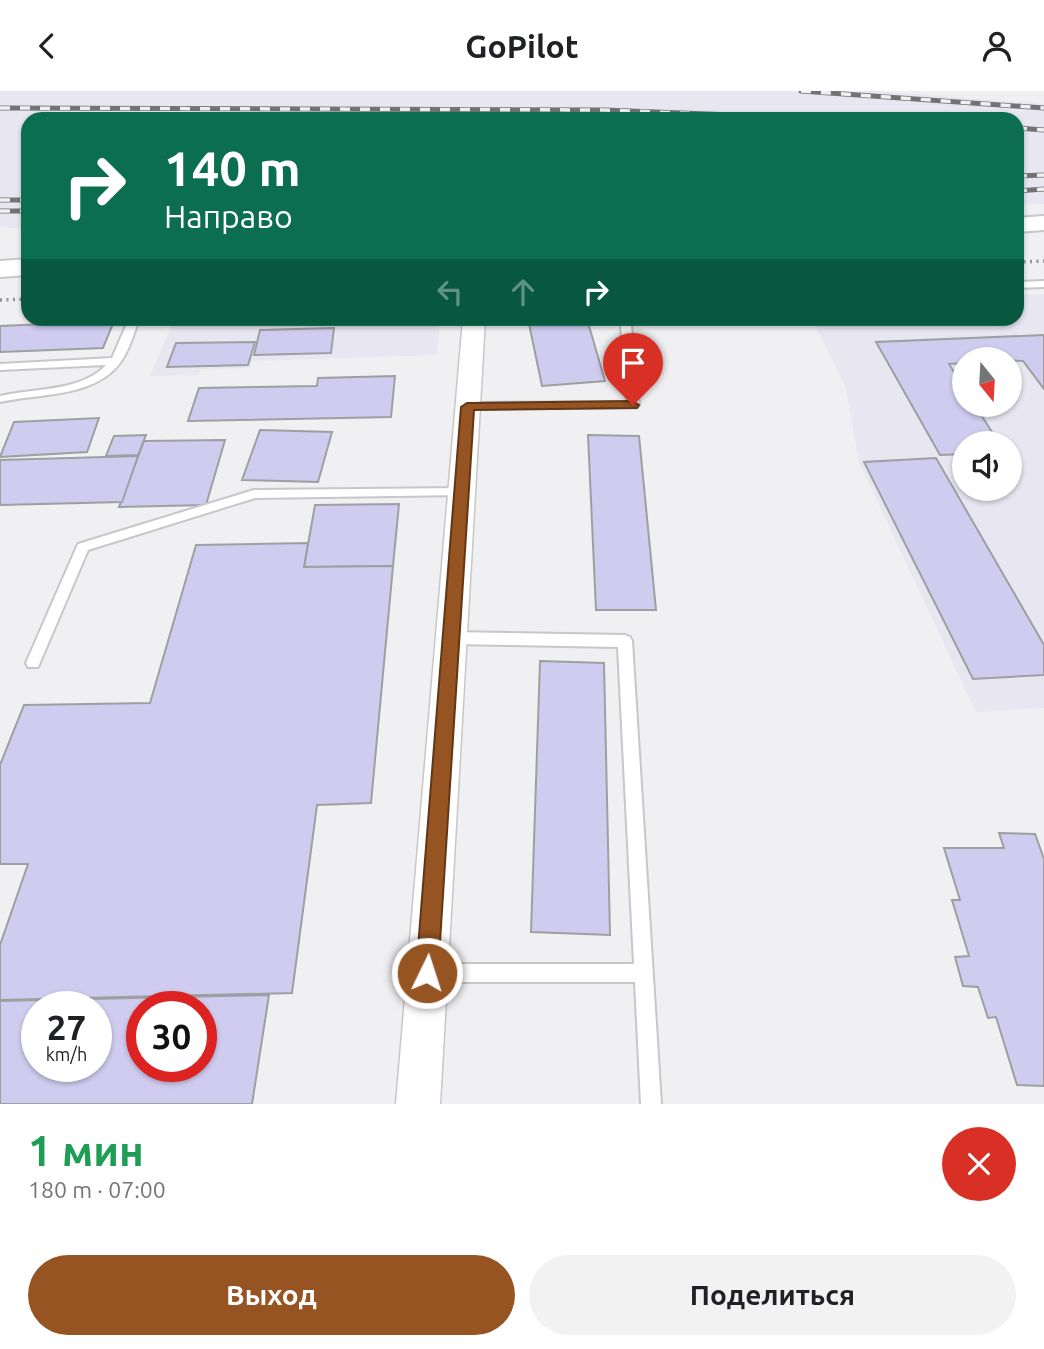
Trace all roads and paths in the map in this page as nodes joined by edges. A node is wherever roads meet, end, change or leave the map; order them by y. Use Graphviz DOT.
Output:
graph roads {
  1 [pos="1044,223"];
  2 [pos="1024,224"];
  3 [pos="1044,261"];
  4 [pos="1024,262"];
  5 [pos="21,268"];
  6 [pos="0,269"];
  7 [pos="1044,283"];
  8 [pos="1024,284"];
  9 [pos="21,299"];
  10 [pos="0,300"];
  11 [pos="131,326"];
  12 [pos="473,326"];
  13 [pos="625,326"];
  14 [pos="116,361"];
  15 [pos="0,367"];
  16 [pos="0,399"];
  17 [pos="467,407"];
  18 [pos="461,492"];
  19 [pos="451,638"];
  20 [pos="33,663"];
  21 [pos="427,973"];
  22 [pos="642,973"];
  23 [pos="418,1104"];
  24 [pos="651,1104"];
  1 -- 2 [label="main road"];
  3 -- 4 [label="path"];
  5 -- 6 [label="main road"];
  7 -- 8 [label="lane"];
  9 -- 10 [label="path"];
  11 -- 14 [label="lane"];
  12 -- 17 [label="street"];
  13 -- 17 [label="lane"];
  14 -- 15 [label="lane"];
  14 -- 16 [label="lane"];
  17 -- 18 [label="street"];
  18 -- 19 [label="street"];
  18 -- 20 [label="lane"];
  19 -- 21 [label="street"];
  19 -- 22 [label="lane"];
  21 -- 22 [label="lane"];
  21 -- 23 [label="street"];
  22 -- 24 [label="lane"];
}
